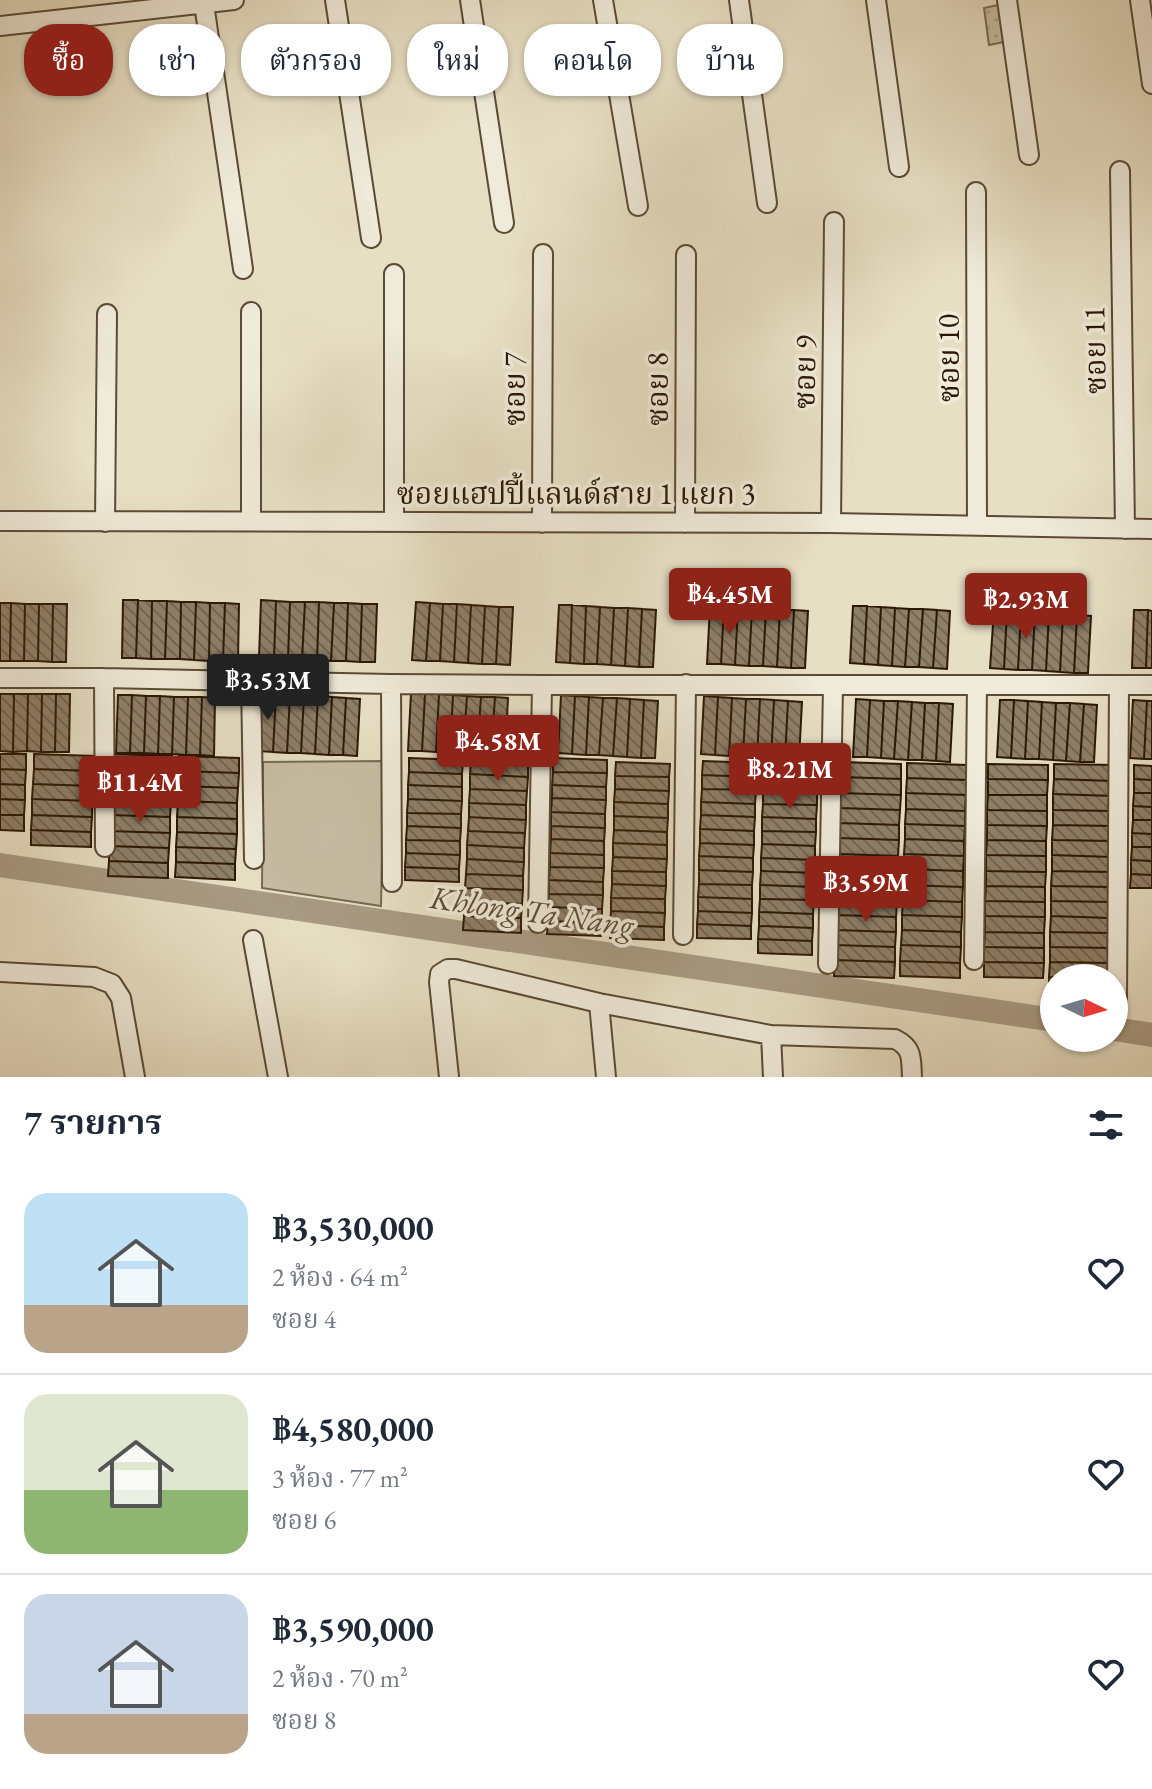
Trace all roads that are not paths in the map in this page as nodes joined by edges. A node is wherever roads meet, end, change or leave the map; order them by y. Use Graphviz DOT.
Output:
graph roads {
  1 [pos="234,0"];
  2 [pos="335,0"];
  3 [pos="470,0"];
  4 [pos="603,0"];
  5 [pos="739,0"];
  6 [pos="876,0"];
  7 [pos="1007,0"];
  8 [pos="1140,0"];
  9 [pos="204,4"];
  10 [pos="133,6"];
  11 [pos="0,26"];
  12 [pos="1152,84"];
  13 [pos="1029,155"];
  14 [pos="899,167"];
  15 [pos="1120,171"];
  16 [pos="976,192"];
  17 [pos="767,203"];
  18 [pos="638,206"];
  19 [pos="834,222"];
  20 [pos="504,223"];
  21 [pos="371,238"];
  22 [pos="543,254"];
  23 [pos="686,255"];
  24 [pos="243,269"];
  25 [pos="394,274"];
  26 [pos="251,312"];
  27 [pos="107,314"];
  28 [pos="0,521"];
  29 [pos="251,521"];
  30 [pos="394,521"];
  31 [pos="105,522"];
  32 [pos="542,523"];
  33 [pos="685,523"];
  34 [pos="831,523"];
  35 [pos="977,524"];
  36 [pos="1125,529"];
  37 [pos="1152,529"];
  38 [pos="0,678"];
  39 [pos="104,678"];
  40 [pos="251,680"];
  41 [pos="391,684"];
  42 [pos="686,684"];
  43 [pos="542,685"];
  44 [pos="977,685"];
  45 [pos="1119,685"];
  46 [pos="1152,685"];
  47 [pos="833,686"];
  48 [pos="105,847"];
  49 [pos="254,859"];
  50 [pos="392,882"];
  51 [pos="538,923"];
  52 [pos="683,935"];
  53 [pos="253,940"];
  54 [pos="974,960"];
  55 [pos="828,964"];
  56 [pos="1117,964"];
  57 [pos="0,972"];
  58 [pos="599,1003"];
  59 [pos="771,1035"];
  60 [pos="135,1077"];
  61 [pos="278,1077"];
  62 [pos="449,1077"];
  63 [pos="606,1077"];
  64 [pos="773,1077"];
  65 [pos="912,1077"];
  1 -- 9 [label="street"];
  2 -- 21 [label="street"];
  3 -- 20 [label="street"];
  4 -- 18 [label="street"];
  5 -- 17 [label="street"];
  6 -- 14 [label="street"];
  7 -- 13 [label="street"];
  8 -- 12 [label="street"];
  9 -- 10 [label="street"];
  9 -- 24 [label="street"];
  10 -- 11 [label="street"];
  15 -- 36 [label="street, ซอย 11"];
  16 -- 35 [label="street, ซอย 10"];
  19 -- 34 [label="street, ซอย 9"];
  22 -- 32 [label="street, ซอย 7"];
  23 -- 33 [label="street, ซอย 8"];
  25 -- 30 [label="street"];
  26 -- 29 [label="street"];
  27 -- 31 [label="street"];
  28 -- 31 [label="street, ซอยแฮปปี้แลนด์สาย 1 แยก 3"];
  29 -- 30 [label="street, ซอยแฮปปี้แลนด์สาย 1 แยก 3"];
  29 -- 31 [label="street, ซอยแฮปปี้แลนด์สาย 1 แยก 3"];
  30 -- 32 [label="street, ซอยแฮปปี้แลนด์สาย 1 แยก 3"];
  32 -- 33 [label="street, ซอยแฮปปี้แลนด์สาย 1 แยก 3"];
  33 -- 34 [label="street, ซอยแฮปปี้แลนด์สาย 1 แยก 3"];
  34 -- 35 [label="street, ซอยแฮปปี้แลนด์สาย 1 แยก 3"];
  35 -- 36 [label="street, ซอยแฮปปี้แลนด์สาย 1 แยก 3"];
  36 -- 37 [label="street, ซอยแฮปปี้แลนด์สาย 1 แยก 3"];
  38 -- 39 [label="street"];
  39 -- 40 [label="street"];
  39 -- 48 [label="street"];
  40 -- 41 [label="street"];
  40 -- 49 [label="street"];
  41 -- 43 [label="street"];
  41 -- 50 [label="street"];
  42 -- 43 [label="street"];
  42 -- 47 [label="street"];
  42 -- 52 [label="street"];
  43 -- 51 [label="street"];
  44 -- 45 [label="street"];
  44 -- 47 [label="street"];
  44 -- 54 [label="street"];
  45 -- 46 [label="street"];
  45 -- 56 [label="street"];
  47 -- 55 [label="street"];
  53 -- 61 [label="street"];
  57 -- 60 [label="street"];
  58 -- 59 [label="street"];
  58 -- 62 [label="street"];
  58 -- 63 [label="street"];
  59 -- 64 [label="street"];
  59 -- 65 [label="street"];
}
